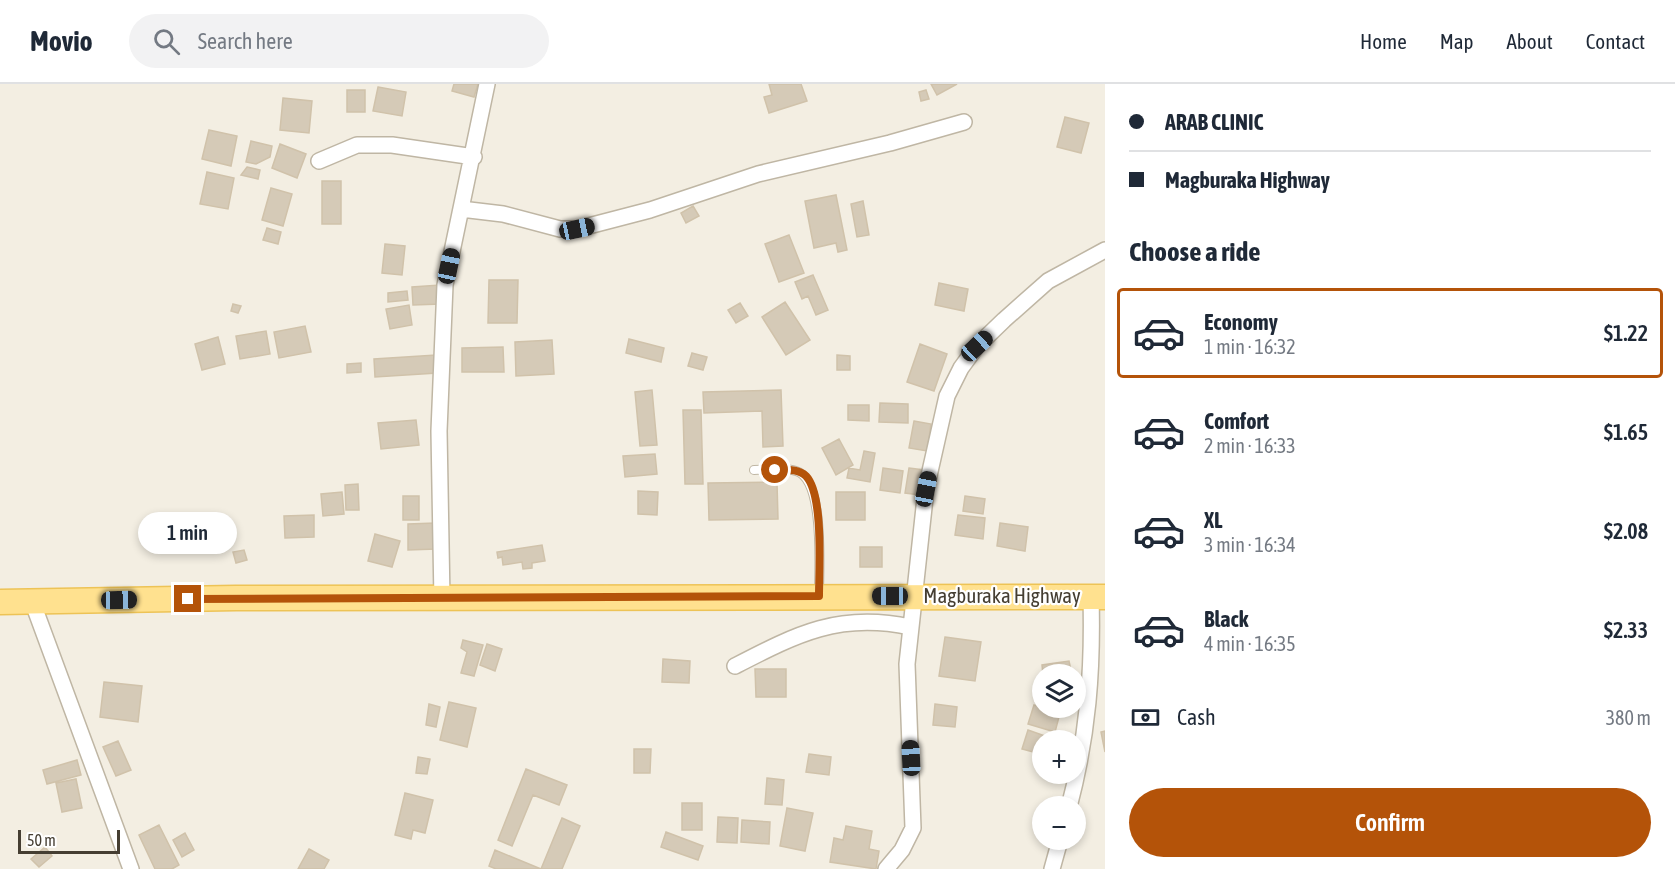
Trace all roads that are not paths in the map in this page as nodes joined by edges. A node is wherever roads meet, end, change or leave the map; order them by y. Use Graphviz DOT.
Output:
graph roads {
  1 [pos="487,84"];
  2 [pos="964,122"];
  3 [pos="474,157"];
  4 [pos="319,161"];
  5 [pos="461,209"];
  6 [pos="1105,250"];
  7 [pos="754,470"];
  8 [pos="819,596"];
  9 [pos="914,596"];
  10 [pos="1098,597"];
  11 [pos="442,600"];
  12 [pos="33,601"];
  13 [pos="0,602"];
  14 [pos="910,627"];
  15 [pos="735,666"];
  16 [pos="1072,796"];
  17 [pos="1057,850"];
  18 [pos="131,869"];
  19 [pos="886,869"];
  20 [pos="1052,869"];
  1 -- 3 [label="street"];
  2 -- 5 [label="street"];
  3 -- 4 [label="street"];
  3 -- 5 [label="street"];
  5 -- 11 [label="street"];
  6 -- 9 [label="street"];
  7 -- 8 [label="lane"];
  8 -- 9 [label="main road, Magburaka Highway"];
  8 -- 11 [label="main road, Magburaka Highway"];
  9 -- 10 [label="main road, Magburaka Highway"];
  9 -- 14 [label="street"];
  10 -- 16 [label="street"];
  11 -- 12 [label="main road, Magburaka Highway"];
  12 -- 13 [label="main road, Magburaka Highway"];
  12 -- 18 [label="street"];
  14 -- 15 [label="street"];
  14 -- 19 [label="street"];
  17 -- 20 [label="street"];
}
